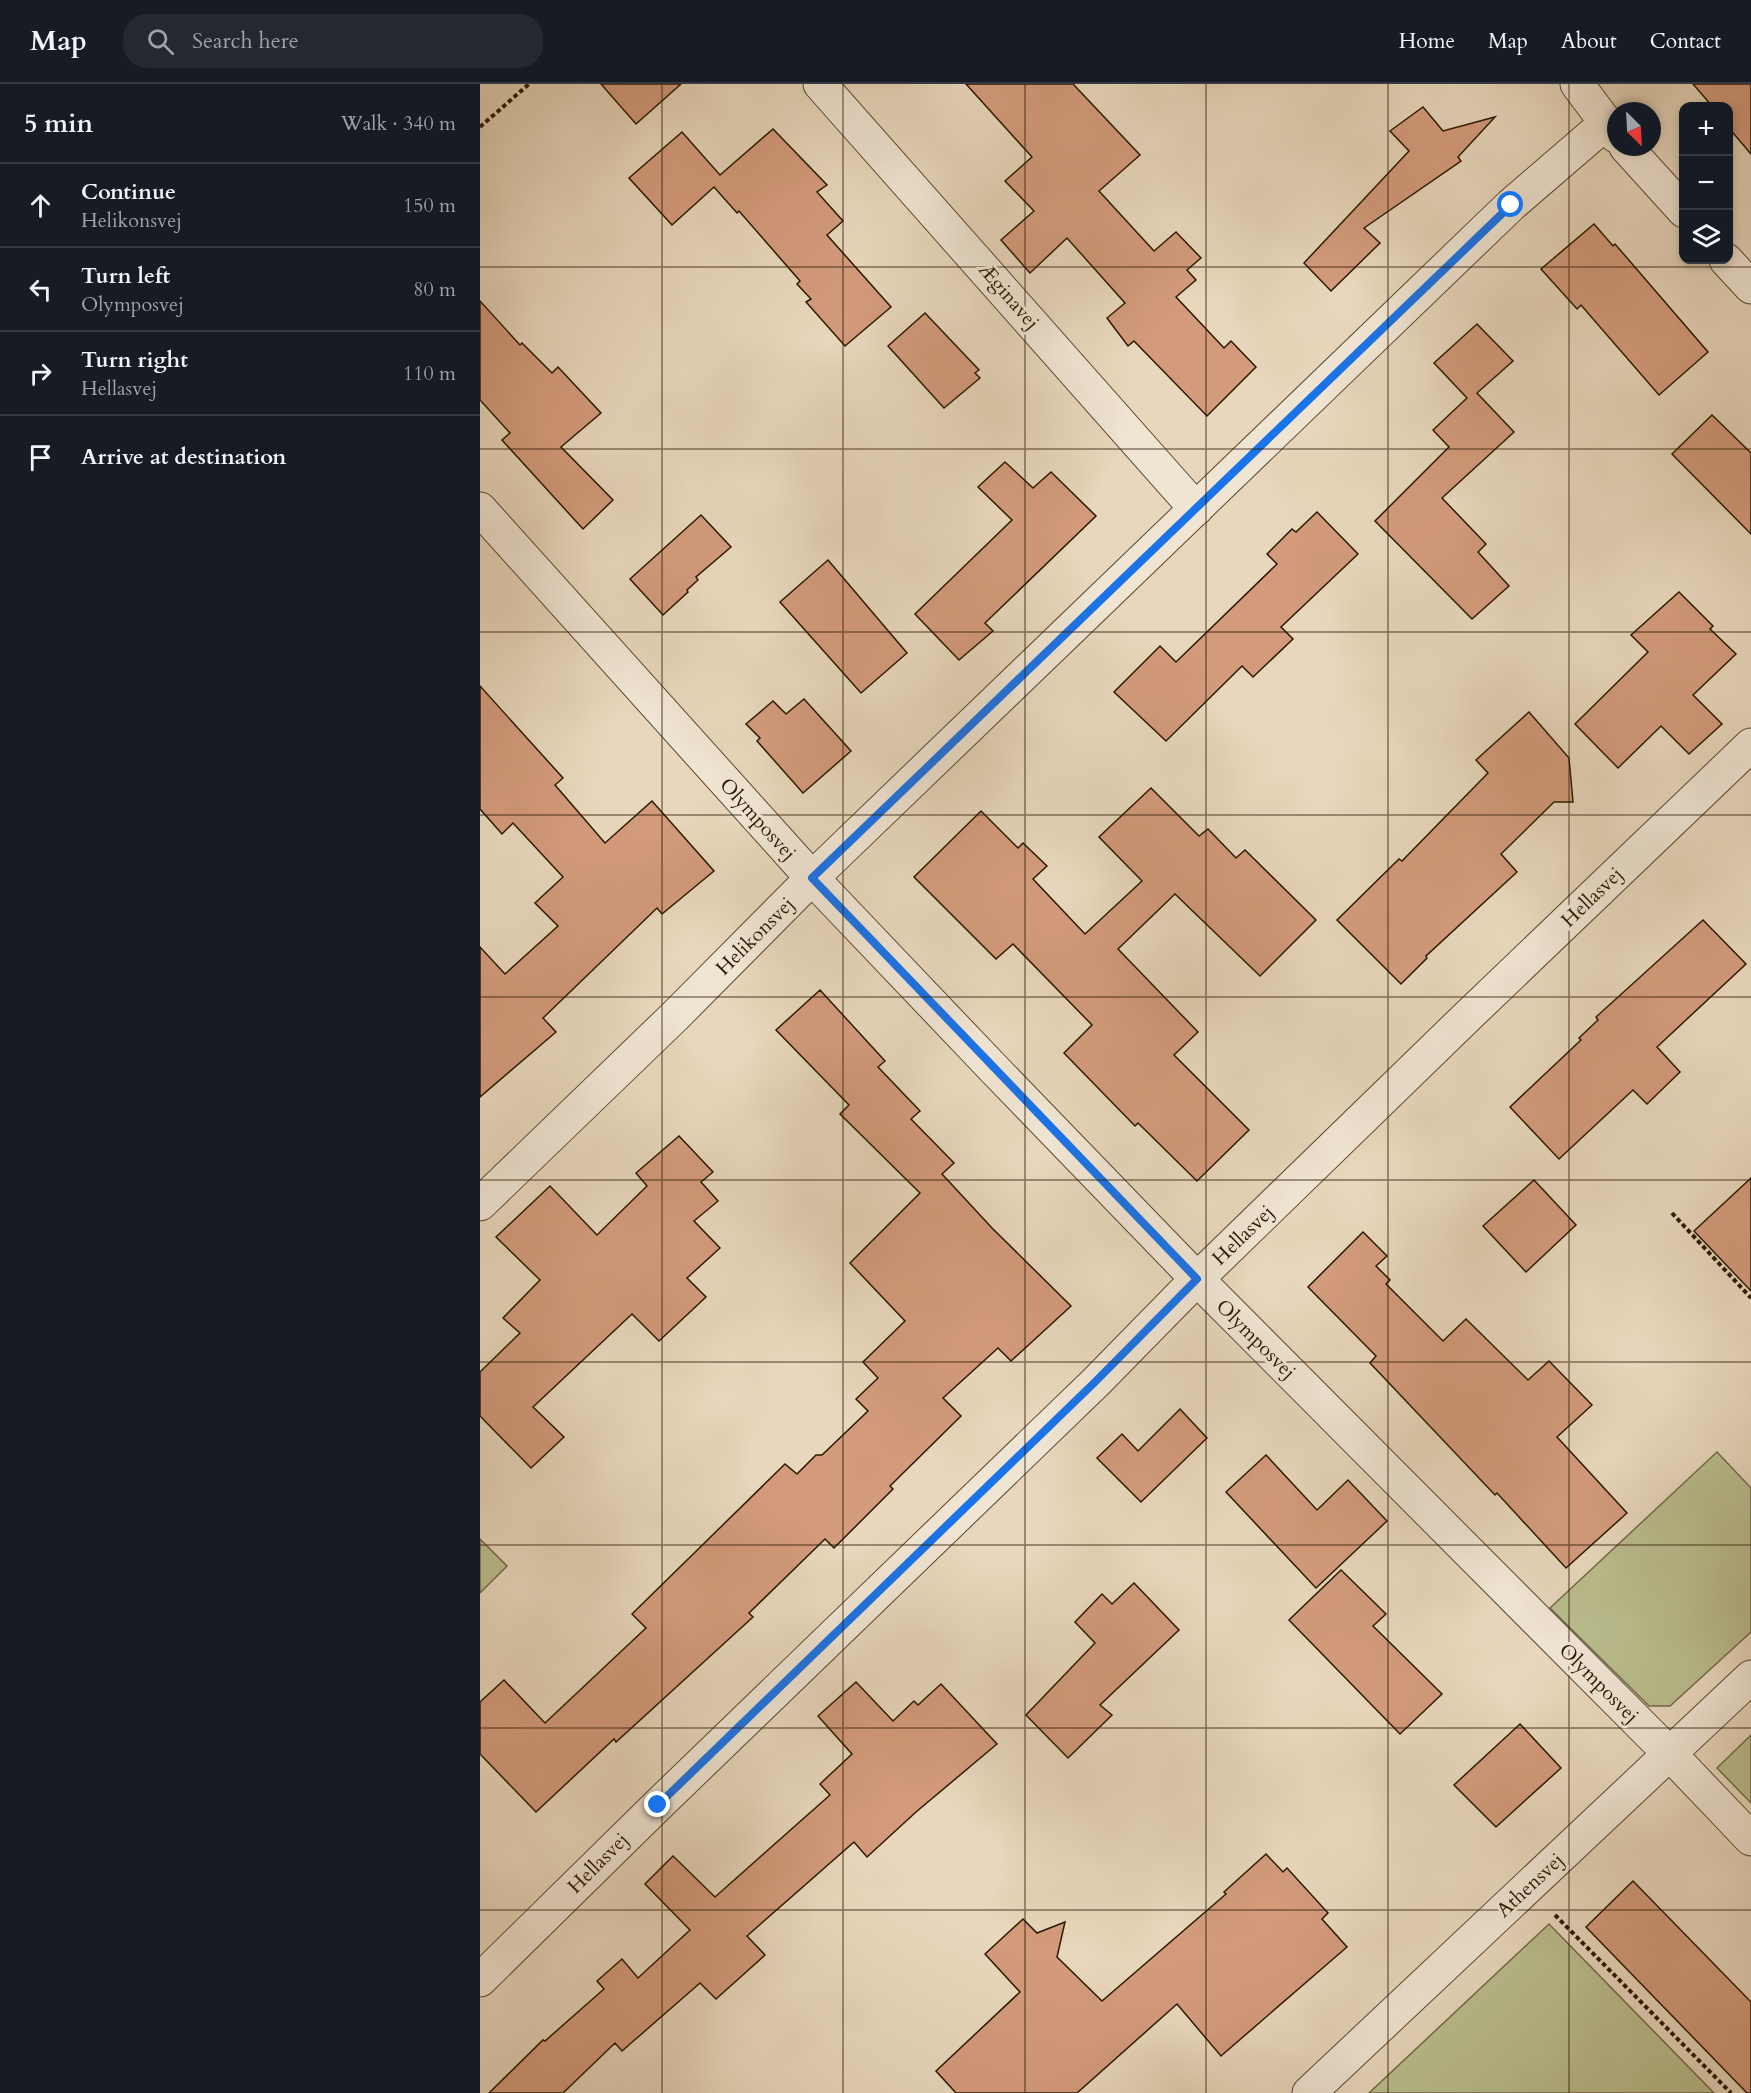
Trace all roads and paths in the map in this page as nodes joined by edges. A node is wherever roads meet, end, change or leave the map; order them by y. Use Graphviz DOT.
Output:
graph roads {
  1 [pos="529,84"];
  2 [pos="820,84"];
  3 [pos="1577,84"];
  4 [pos="1607,123"];
  5 [pos="480,127"];
  6 [pos="1607,141"];
  7 [pos="1634,156"];
  8 [pos="1681,210"];
  9 [pos="1730,264"];
  10 [pos="1751,287"];
  11 [pos="1197,509"];
  12 [pos="480,510"];
  13 [pos="1751,745"];
  14 [pos="812,878"];
  15 [pos="480,1204"];
  16 [pos="1672,1213"];
  17 [pos="1197,1279"];
  18 [pos="1751,1298"];
  19 [pos="1751,1677"];
  20 [pos="1669,1754"];
  21 [pos="1751,1839"];
  22 [pos="1527,1887"];
  23 [pos="480,1980"];
  24 [pos="1309,2093"];
  25 [pos="1731,2093"];
  1 -- 5 [label="path"];
  2 -- 11 [label="street, Æginavej"];
  3 -- 4 [label="street"];
  6 -- 11 [label="street, Helikonsvej"];
  7 -- 8 [label="street"];
  9 -- 10 [label="street"];
  11 -- 14 [label="street, Helikonsvej"];
  12 -- 14 [label="street, Olymposvej"];
  13 -- 17 [label="street, Hellasvej"];
  14 -- 15 [label="street, Helikonsvej"];
  14 -- 17 [label="street, Olymposvej"];
  16 -- 18 [label="path"];
  17 -- 20 [label="street, Olymposvej"];
  17 -- 23 [label="street, Hellasvej"];
  19 -- 20 [label="street, Athensvej"];
  20 -- 21 [label="street, Olymposvej"];
  20 -- 22 [label="street, Athensvej"];
  22 -- 24 [label="street, Athensvej"];
  22 -- 25 [label="path"];
}
